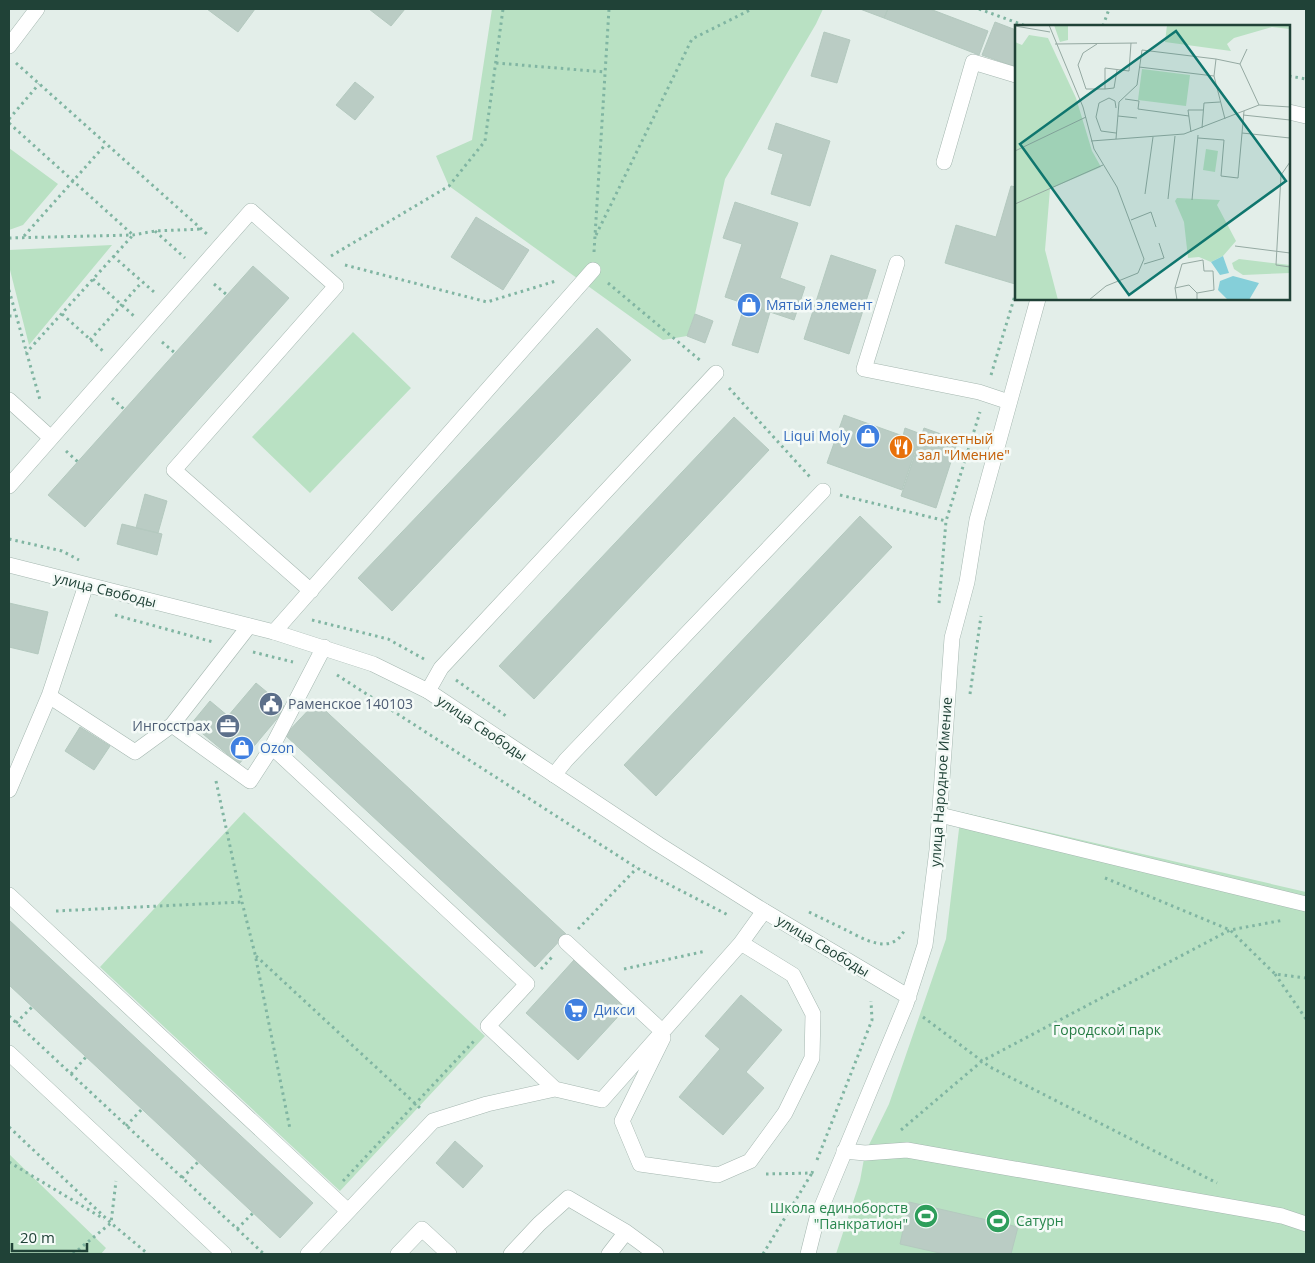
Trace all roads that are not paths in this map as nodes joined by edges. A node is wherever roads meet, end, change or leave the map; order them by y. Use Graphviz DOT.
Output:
graph roads {
  1 [pos="37,9"];
  2 [pos="9,46"];
  3 [pos="1015,75"];
  4 [pos="1290,112"];
  5 [pos="1306,116"];
  6 [pos="944,162"];
  7 [pos="897,263"];
  8 [pos="592,270"];
  9 [pos="1038,300"];
  10 [pos="716,372"];
  11 [pos="9,400"];
  12 [pos="1009,402"];
  13 [pos="51,438"];
  14 [pos="9,486"];
  15 [pos="823,491"];
  16 [pos="9,566"];
  17 [pos="86,585"];
  18 [pos="311,591"];
  19 [pos="249,626"];
  20 [pos="274,632"];
  21 [pos="324,648"];
  22 [pos="428,691"];
  23 [pos="49,696"];
  24 [pos="172,725"];
  25 [pos="272,747"];
  26 [pos="554,775"];
  27 [pos="9,790"];
  28 [pos="940,815"];
  29 [pos="9,895"];
  30 [pos="1306,904"];
  31 [pos="764,911"];
  32 [pos="566,942"];
  33 [pos="741,943"];
  34 [pos="907,1000"];
  35 [pos="667,1026"];
  36 [pos="9,1053"];
  37 [pos="555,1089"];
  38 [pos="844,1151"];
  39 [pos="348,1211"];
  40 [pos="1306,1224"];
  41 [pos="626,1232"];
  42 [pos="224,1254"];
  43 [pos="308,1254"];
  44 [pos="398,1254"];
  45 [pos="449,1254"];
  46 [pos="511,1254"];
  47 [pos="609,1254"];
  48 [pos="656,1254"];
  49 [pos="808,1254"];
  1 -- 2 [label="street"];
  3 -- 6 [label="street"];
  4 -- 5 [label="street"];
  7 -- 12 [label="street"];
  8 -- 18 [label="street"];
  9 -- 12 [label="street, улица Народное Имение"];
  10 -- 22 [label="street"];
  11 -- 13 [label="street"];
  12 -- 28 [label="street, улица Народное Имение"];
  13 -- 14 [label="street"];
  13 -- 18 [label="street"];
  15 -- 26 [label="street"];
  16 -- 17 [label="street, улица Свободы"];
  17 -- 19 [label="street, улица Свободы"];
  17 -- 23 [label="street"];
  18 -- 20 [label="street"];
  19 -- 20 [label="street, улица Свободы"];
  19 -- 24 [label="street"];
  20 -- 21 [label="street, улица Свободы"];
  21 -- 22 [label="street, улица Свободы"];
  21 -- 25 [label="street"];
  22 -- 26 [label="street, улица Свободы"];
  23 -- 24 [label="street"];
  23 -- 27 [label="street"];
  24 -- 25 [label="street"];
  25 -- 37 [label="street"];
  26 -- 31 [label="street, улица Свободы"];
  28 -- 30 [label="street"];
  28 -- 34 [label="street, улица Народное Имение"];
  29 -- 39 [label="street"];
  31 -- 33 [label="street"];
  31 -- 34 [label="street, улица Свободы"];
  32 -- 35 [label="street"];
  33 -- 35 [label="street"];
  33 -- 35 [label="street"];
  34 -- 38 [label="street, улица Народное Имение"];
  35 -- 37 [label="street"];
  36 -- 42 [label="street"];
  37 -- 39 [label="street"];
  38 -- 40 [label="street"];
  38 -- 49 [label="street, улица Народное Имение"];
  39 -- 43 [label="street"];
  41 -- 46 [label="street"];
  41 -- 47 [label="street"];
  41 -- 48 [label="street"];
  44 -- 45 [label="street"];
}
